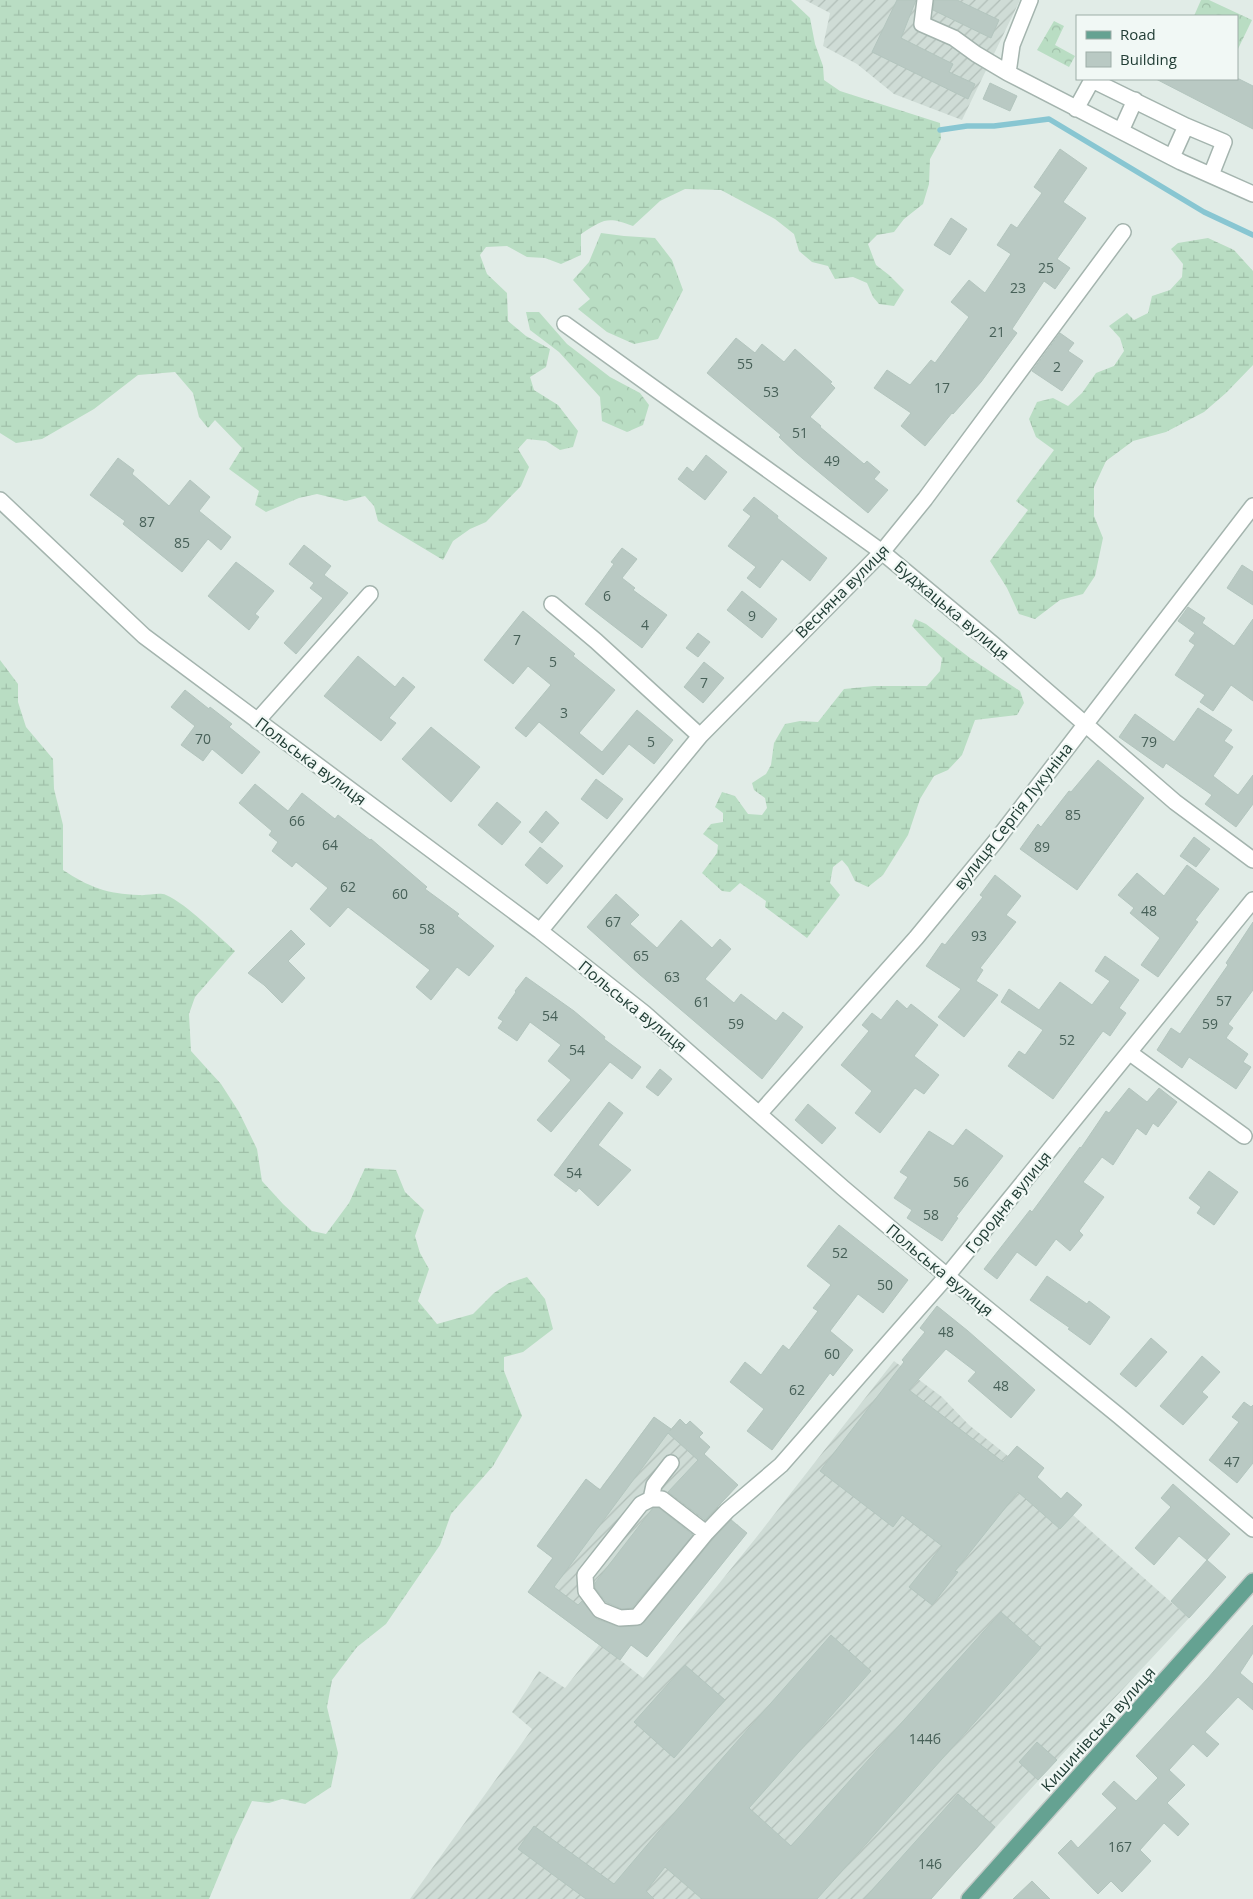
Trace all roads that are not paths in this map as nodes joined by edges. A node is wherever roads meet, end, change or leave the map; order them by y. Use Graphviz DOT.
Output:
graph roads {
  1 [pos="925,0"];
  2 [pos="1030,0"];
  3 [pos="1008,73"];
  4 [pos="1135,100"];
  5 [pos="1076,109"];
  6 [pos="1186,126"];
  7 [pos="1121,131"];
  8 [pos="1172,158"];
  9 [pos="1211,175"];
  10 [pos="1253,194"];
  11 [pos="1123,232"];
  12 [pos="565,324"];
  13 [pos="0,500"];
  14 [pos="1253,506"];
  15 [pos="882,552"];
  16 [pos="370,594"];
  17 [pos="552,604"];
  18 [pos="257,721"];
  19 [pos="1084,725"];
  20 [pos="700,736"];
  21 [pos="1253,860"];
  22 [pos="1253,900"];
  23 [pos="540,931"];
  24 [pos="1130,1053"];
  25 [pos="759,1114"];
  26 [pos="1244,1136"];
  27 [pos="947,1276"];
  28 [pos="671,1464"];
  29 [pos="651,1498"];
  30 [pos="1253,1529"];
  31 [pos="706,1533"];
  32 [pos="1253,1581"];
  33 [pos="969,1899"];
  1 -- 3 [label="street"];
  2 -- 3 [label="street"];
  3 -- 5 [label="street"];
  4 -- 5 [label="street"];
  4 -- 6 [label="street"];
  4 -- 7 [label="street"];
  5 -- 7 [label="street"];
  6 -- 8 [label="street"];
  6 -- 9 [label="street"];
  7 -- 8 [label="street"];
  8 -- 9 [label="street"];
  9 -- 10 [label="street"];
  11 -- 15 [label="street, Весняна вулиця"];
  12 -- 15 [label="street, Буджацька вулиця"];
  13 -- 18 [label="street, Польська вулиця"];
  14 -- 19 [label="street, вулиця Сергія Лукуніна"];
  15 -- 19 [label="street, Буджацька вулиця"];
  15 -- 20 [label="street, Весняна вулиця"];
  16 -- 18 [label="street"];
  17 -- 20 [label="street"];
  18 -- 23 [label="street, Польська вулиця"];
  19 -- 21 [label="street, Буджацька вулиця"];
  19 -- 25 [label="street, вулиця Сергія Лукуніна"];
  20 -- 23 [label="street, Весняна вулиця"];
  22 -- 24 [label="street, Городня вулиця"];
  23 -- 25 [label="street, Польська вулиця"];
  24 -- 26 [label="street"];
  24 -- 27 [label="street, Городня вулиця"];
  25 -- 27 [label="street, Польська вулиця"];
  27 -- 30 [label="street, Польська вулиця"];
  27 -- 31 [label="street, Городня вулиця"];
  28 -- 29 [label="street"];
  29 -- 31 [label="street"];
  29 -- 31 [label="street, Городня вулиця"];
  32 -- 33 [label="main road, Кишинівська вулиця"];
}
